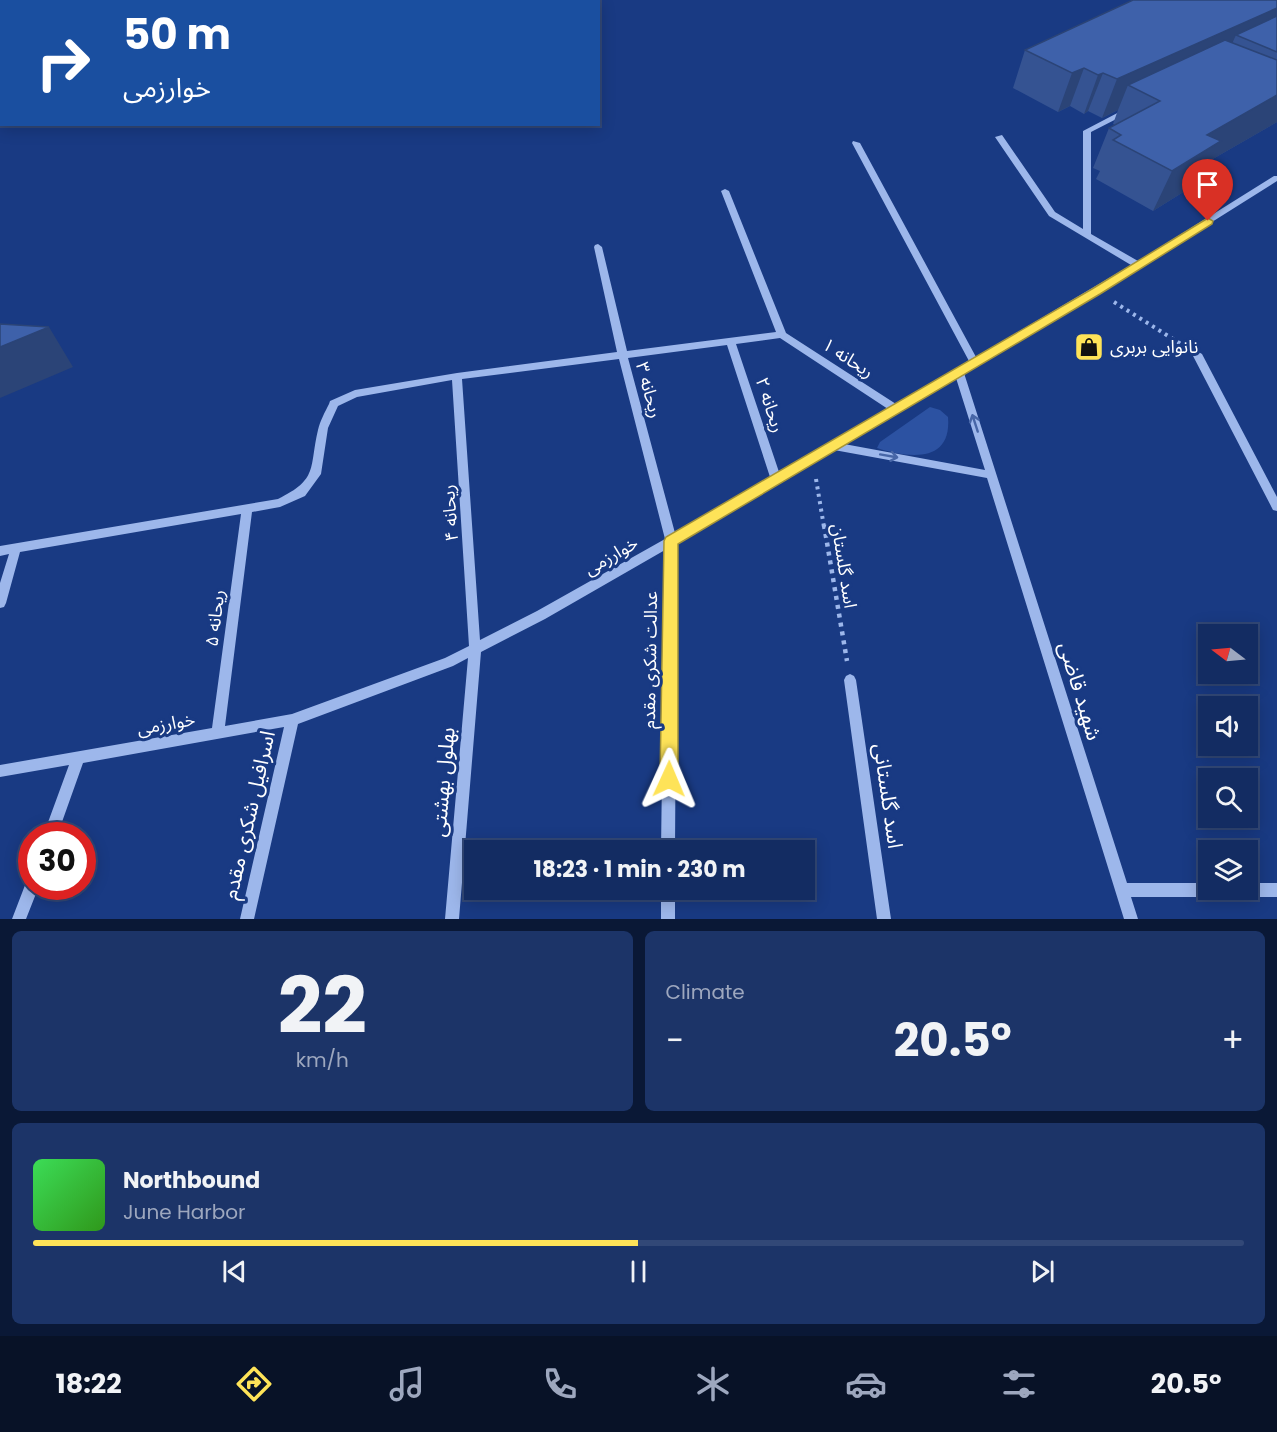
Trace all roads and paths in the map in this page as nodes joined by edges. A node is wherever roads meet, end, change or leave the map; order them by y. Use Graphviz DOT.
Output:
graph roads {
  1 [pos="1137,106"];
  2 [pos="999,138"];
  3 [pos="856,142"];
  4 [pos="1277,178"];
  5 [pos="725,191"];
  6 [pos="1087,235"];
  7 [pos="598,247"];
  8 [pos="1138,265"];
  9 [pos="1096,291"];
  10 [pos="782,335"];
  11 [pos="731,343"];
  12 [pos="1197,354"];
  13 [pos="623,356"];
  14 [pos="974,363"];
  15 [pos="959,371"];
  16 [pos="457,376"];
  17 [pos="896,409"];
  18 [pos="832,446"];
  19 [pos="813,457"];
  20 [pos="992,475"];
  21 [pos="776,478"];
  22 [pos="1277,507"];
  23 [pos="247,509"];
  24 [pos="671,541"];
  25 [pos="16,548"];
  26 [pos="0,551"];
  27 [pos="0,603"];
  28 [pos="475,649"];
  29 [pos="850,680"];
  30 [pos="292,720"];
  31 [pos="219,732"];
  32 [pos="79,757"];
  33 [pos="0,771"];
  34 [pos="55,822"];
  35 [pos="668,840"];
  36 [pos="1122,890"];
  37 [pos="1277,890"];
  38 [pos="26,900"];
  39 [pos="668,900"];
  40 [pos="19,919"];
  41 [pos="247,919"];
  42 [pos="452,919"];
  43 [pos="668,919"];
  44 [pos="884,919"];
  45 [pos="1131,919"];
  1 -- 6 [label="street"];
  2 -- 6 [label="street"];
  3 -- 14 [label="street"];
  4 -- 8 [label="street, خوارزمی"];
  5 -- 10 [label="street"];
  6 -- 8 [label="street"];
  7 -- 13 [label="street, ریحانه ۳"];
  8 -- 9 [label="street, خوارزمی"];
  9 -- 12 [label="path"];
  9 -- 14 [label="street, خوارزمی"];
  10 -- 11 [label="street"];
  10 -- 17 [label="street, ریحانه ۱"];
  11 -- 13 [label="street"];
  11 -- 21 [label="street, ریحانه ۲"];
  12 -- 22 [label="street"];
  13 -- 16 [label="street"];
  13 -- 24 [label="street, ریحانه ۳"];
  14 -- 15 [label="street, خوارزمی"];
  15 -- 17 [label="street, خوارزمی"];
  20 -- 15 [label="street, شهید قاضی, one-way"];
  16 -- 23 [label="street"];
  16 -- 28 [label="street, ریحانه ۴"];
  17 -- 18 [label="street, خوارزمی"];
  18 -- 19 [label="street, خوارزمی"];
  18 -- 20 [label="street, one-way"];
  19 -- 21 [label="street, خوارزمی"];
  19 -- 29 [label="path, اسد گلستان"];
  20 -- 36 [label="street, شهید قاضی"];
  21 -- 24 [label="street, خوارزمی"];
  23 -- 25 [label="street"];
  23 -- 31 [label="street, ریحانه ۵"];
  24 -- 28 [label="street, خوارزمی"];
  24 -- 35 [label="street, عدالت شکری مقدم"];
  25 -- 26 [label="street"];
  25 -- 27 [label="street"];
  28 -- 30 [label="street, خوارزمی"];
  28 -- 42 [label="street, بهلول بهشتی"];
  29 -- 44 [label="street, اسد گلستانی"];
  30 -- 31 [label="street, خوارزمی"];
  30 -- 41 [label="street, اسرافیل شکری مقدم"];
  31 -- 32 [label="street, خوارزمی"];
  32 -- 33 [label="street, خوارزمی"];
  32 -- 34 [label="street"];
  36 -- 37 [label="street"];
  36 -- 45 [label="street, شهید قاضی"];
  38 -- 40 [label="street"];
  39 -- 43 [label="street"];
}
